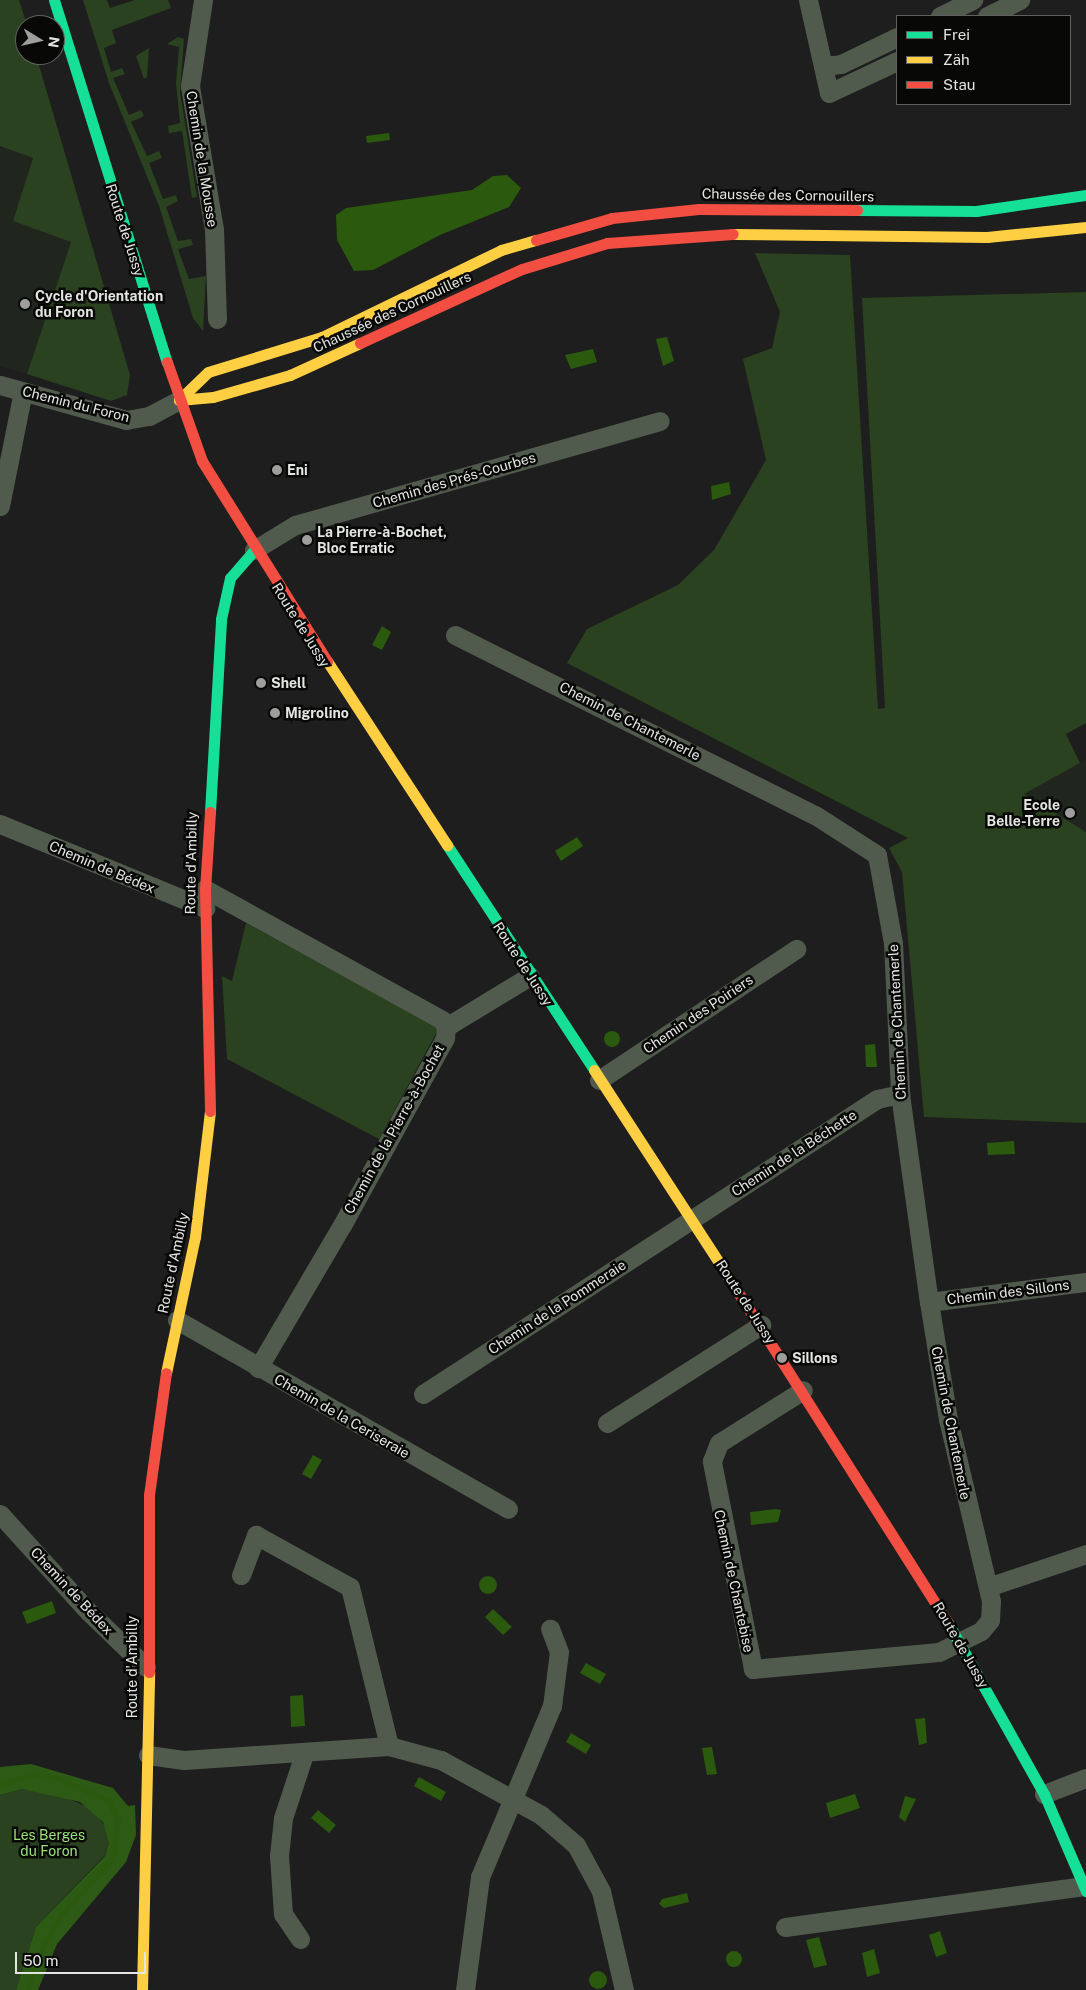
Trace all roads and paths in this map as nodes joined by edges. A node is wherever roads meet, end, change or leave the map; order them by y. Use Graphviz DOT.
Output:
graph roads {
  1 [pos="54,0"];
  2 [pos="203,0"];
  3 [pos="808,0"];
  4 [pos="973,0"];
  5 [pos="1020,0"];
  6 [pos="942,15"];
  7 [pos="989,15"];
  8 [pos="896,37"];
  9 [pos="896,61"];
  10 [pos="823,66"];
  11 [pos="1086,195"];
  12 [pos="1086,228"];
  13 [pos="217,319"];
  14 [pos="0,385"];
  15 [pos="23,391"];
  16 [pos="179,400"];
  17 [pos="659,421"];
  18 [pos="0,506"];
  19 [pos="254,550"];
  20 [pos="455,635"];
  21 [pos="0,824"];
  22 [pos="205,889"];
  23 [pos="205,908"];
  24 [pos="796,949"];
  25 [pos="530,976"];
  26 [pos="446,1027"];
  27 [pos="599,1080"];
  28 [pos="900,1094"];
  29 [pos="691,1220"];
  30 [pos="1086,1282"];
  31 [pos="929,1302"];
  32 [pos="177,1320"];
  33 [pos="761,1325"];
  34 [pos="258,1368"];
  35 [pos="803,1390"];
  36 [pos="423,1394"];
  37 [pos="607,1423"];
  38 [pos="508,1509"];
  39 [pos="0,1514"];
  40 [pos="1086,1554"];
  41 [pos="241,1575"];
  42 [pos="988,1588"];
  43 [pos="550,1629"];
  44 [pos="962,1644"];
  45 [pos="146,1667"];
  46 [pos="389,1746"];
  47 [pos="304,1754"];
  48 [pos="148,1755"];
  49 [pos="1086,1778"];
  50 [pos="1044,1794"];
  51 [pos="513,1799"];
  52 [pos="1085,1889"];
  53 [pos="785,1927"];
  54 [pos="300,1939"];
  55 [pos="142,1990"];
  56 [pos="465,1990"];
  57 [pos="624,1990"];
  1 -- 16 [label="street, Route de Jussy"];
  2 -- 13 [label="street, Chemin de la Mousse"];
  3 -- 10 [label="street"];
  4 -- 6 [label="street"];
  5 -- 7 [label="street"];
  8 -- 10 [label="street"];
  9 -- 10 [label="street"];
  11 -- 16 [label="street, Chaussée des Cornouillers"];
  12 -- 16 [label="street, Chaussée des Cornouillers"];
  14 -- 15 [label="street, Chemin du Foron"];
  15 -- 16 [label="street, Chemin du Foron"];
  15 -- 18 [label="street"];
  16 -- 19 [label="street, Route de Jussy"];
  17 -- 19 [label="street, Chemin des Prés-Courbes"];
  19 -- 22 [label="street, Route d'Ambilly"];
  19 -- 25 [label="street, Route de Jussy"];
  20 -- 28 [label="street, Chemin de Chantemerle"];
  21 -- 23 [label="street, Chemin de Bédex"];
  22 -- 23 [label="street, Route d'Ambilly"];
  22 -- 26 [label="street, Chemin de la Pierre-à-Bochet"];
  23 -- 32 [label="street, Route d'Ambilly"];
  24 -- 27 [label="street, Chemin des Poiriers"];
  25 -- 26 [label="street"];
  25 -- 27 [label="street, Route de Jussy"];
  26 -- 34 [label="street, Chemin de la Pierre-à-Bochet"];
  27 -- 29 [label="street, Route de Jussy"];
  28 -- 29 [label="street, Chemin de la Béchette"];
  28 -- 31 [label="street, Chemin de Chantemerle"];
  29 -- 33 [label="street, Route de Jussy"];
  29 -- 36 [label="street, Chemin de la Pommeraie"];
  30 -- 31 [label="street, Chemin des Sillons"];
  31 -- 42 [label="street, Chemin de Chantemerle"];
  32 -- 34 [label="street, Chemin de la Ceriseraie"];
  32 -- 45 [label="street, Route d'Ambilly"];
  33 -- 35 [label="street, Route de Jussy"];
  33 -- 37 [label="street"];
  34 -- 38 [label="street, Chemin de la Ceriseraie"];
  35 -- 44 [label="street, Route de Jussy"];
  35 -- 44 [label="street, Chemin de Chantebise"];
  39 -- 45 [label="street, Chemin de Bédex"];
  40 -- 42 [label="street"];
  41 -- 46 [label="street"];
  42 -- 44 [label="street, Chemin de Chantemerle"];
  43 -- 51 [label="street"];
  44 -- 50 [label="street, Route de Jussy"];
  45 -- 48 [label="street, Route d'Ambilly"];
  46 -- 47 [label="street"];
  46 -- 51 [label="street"];
  47 -- 48 [label="street"];
  47 -- 54 [label="street"];
  48 -- 55 [label="street, Route d'Ambilly"];
  49 -- 50 [label="street"];
  50 -- 52 [label="street, Route de Jussy"];
  51 -- 56 [label="street"];
  51 -- 57 [label="street"];
  52 -- 53 [label="street, Route de Jussy"];
}
